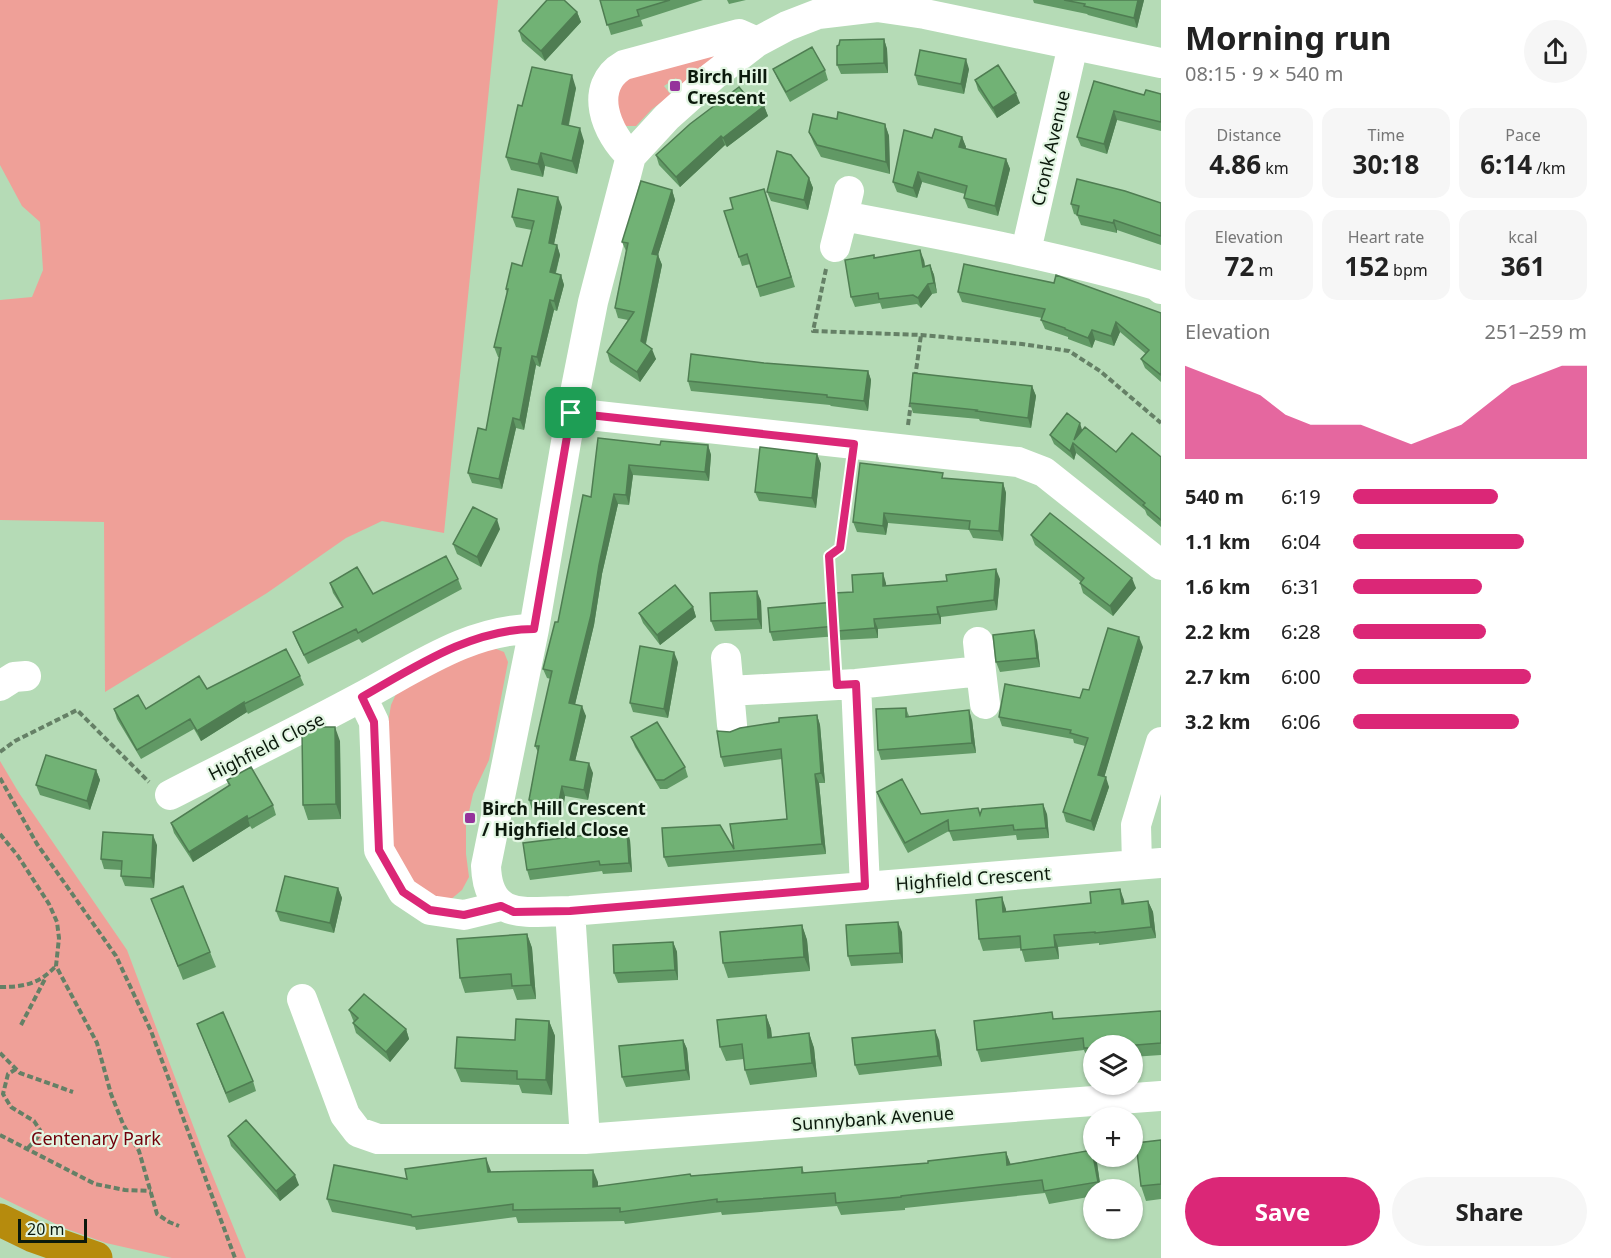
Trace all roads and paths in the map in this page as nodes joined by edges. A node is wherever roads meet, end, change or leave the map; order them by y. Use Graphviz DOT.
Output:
graph roads {
  1 [pos="757,42"];
  2 [pos="1073,45"];
  3 [pos="1161,63"];
  4 [pos="631,156"];
  5 [pos="835,247"];
  6 [pos="1026,251"];
  7 [pos="1161,289"];
  8 [pos="921,335"];
  9 [pos="914,381"];
  10 [pos="913,392"];
  11 [pos="571,413"];
  12 [pos="1161,423"];
  13 [pos="854,444"];
  14 [pos="904,450"];
  15 [pos="1161,565"];
  16 [pos="833,615"];
  17 [pos="834,626"];
  18 [pos="534,629"];
  19 [pos="726,658"];
  20 [pos="847,684"];
  21 [pos="729,691"];
  22 [pos="362,697"];
  23 [pos="985,704"];
  24 [pos="732,725"];
  25 [pos="1161,742"];
  26 [pos="0,752"];
  27 [pos="0,778"];
  28 [pos="170,795"];
  29 [pos="0,834"];
  30 [pos="1149,864"];
  31 [pos="865,886"];
  32 [pos="501,906"];
  33 [pos="570,911"];
  34 [pos="56,966"];
  35 [pos="45,978"];
  36 [pos="0,987"];
  37 [pos="302,999"];
  38 [pos="21,1025"];
  39 [pos="0,1053"];
  40 [pos="16,1069"];
  41 [pos="73,1092"];
  42 [pos="1161,1096"];
  43 [pos="0,1135"];
  44 [pos="585,1139"];
  45 [pos="27,1149"];
  46 [pos="151,1191"];
  47 [pos="0,1220"];
  48 [pos="179,1226"];
  49 [pos="96,1258"];
  50 [pos="235,1258"];
  1 -- 2 [label="street"];
  1 -- 4 [label="street"];
  1 -- 4 [label="street"];
  2 -- 3 [label="street"];
  2 -- 6 [label="street, Cronk Avenue"];
  4 -- 11 [label="street"];
  5 -- 6 [label="street"];
  5 -- 8 [label="path"];
  6 -- 7 [label="street"];
  8 -- 9 [label="path"];
  8 -- 12 [label="path"];
  10 -- 14 [label="path"];
  11 -- 13 [label="street"];
  11 -- 18 [label="street"];
  13 -- 14 [label="street"];
  13 -- 16 [label="path"];
  14 -- 15 [label="street"];
  17 -- 20 [label="path"];
  18 -- 22 [label="street, Highfield Close"];
  18 -- 32 [label="street"];
  19 -- 21 [label="street"];
  20 -- 21 [label="street"];
  20 -- 23 [label="street"];
  20 -- 31 [label="street"];
  21 -- 24 [label="street"];
  22 -- 28 [label="street, Highfield Close"];
  22 -- 32 [label="street"];
  25 -- 30 [label="street"];
  26 -- 28 [label="path"];
  27 -- 50 [label="path"];
  29 -- 34 [label="path"];
  30 -- 31 [label="street, Highfield Crescent"];
  31 -- 33 [label="street, Highfield Crescent"];
  32 -- 33 [label="street, Highfield Crescent"];
  33 -- 44 [label="street"];
  34 -- 35 [label="path"];
  34 -- 46 [label="path"];
  35 -- 36 [label="path"];
  35 -- 38 [label="path"];
  37 -- 44 [label="street, Sunnybank Avenue"];
  39 -- 40 [label="path"];
  40 -- 41 [label="path"];
  40 -- 45 [label="path"];
  42 -- 44 [label="street, Sunnybank Avenue"];
  43 -- 45 [label="path"];
  45 -- 46 [label="path"];
  46 -- 48 [label="path"];
  47 -- 49 [label="highway"];
}
